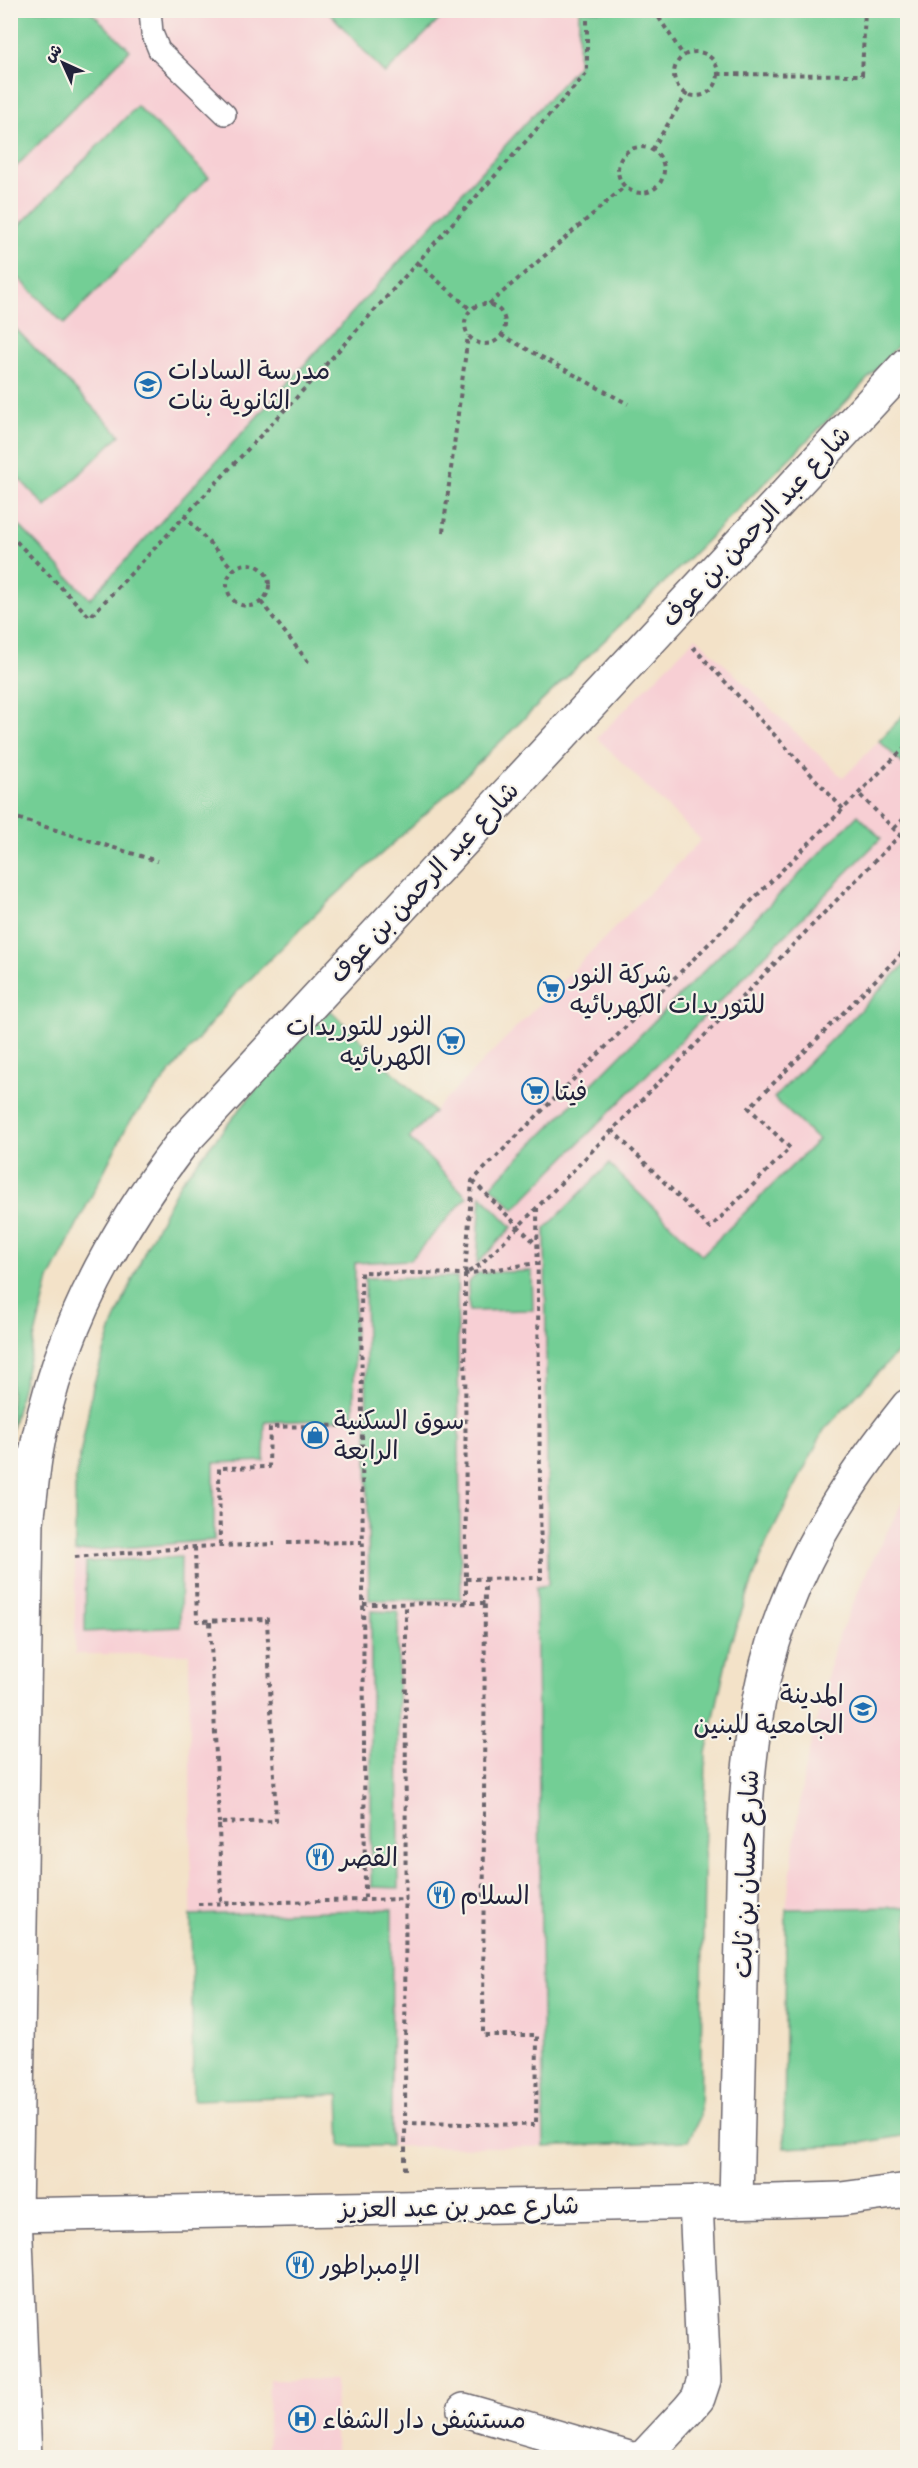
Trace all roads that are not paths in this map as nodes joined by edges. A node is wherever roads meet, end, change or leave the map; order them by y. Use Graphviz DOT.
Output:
graph roads {
  1 [pos="150,10"];
  2 [pos="225,114"];
  3 [pos="908,363"];
  4 [pos="908,1406"];
  5 [pos="18,1602"];
  6 [pos="908,2190"];
  7 [pos="736,2201"];
  8 [pos="696,2202"];
  9 [pos="13,2215"];
  10 [pos="464,2410"];
  11 [pos="25,2457"];
  12 [pos="629,2457"];
  13 [pos="643,2457"];
  1 -- 2 [label="lane"];
  3 -- 5 [label="street, شارع عبد الرحمن بن عوف"];
  4 -- 7 [label="street, شارع حسان بن ثابت"];
  5 -- 9 [label="street, شارع عبد الرحمن بن عوف"];
  6 -- 7 [label="street, شارع عمر بن عبد العزيز"];
  7 -- 8 [label="street, شارع عمر بن عبد العزيز"];
  8 -- 9 [label="street, شارع عمر بن عبد العزيز"];
  8 -- 13 [label="street"];
  9 -- 11 [label="street, شارع عبد الرحمن بن عوف"];
  10 -- 12 [label="street"];
}
